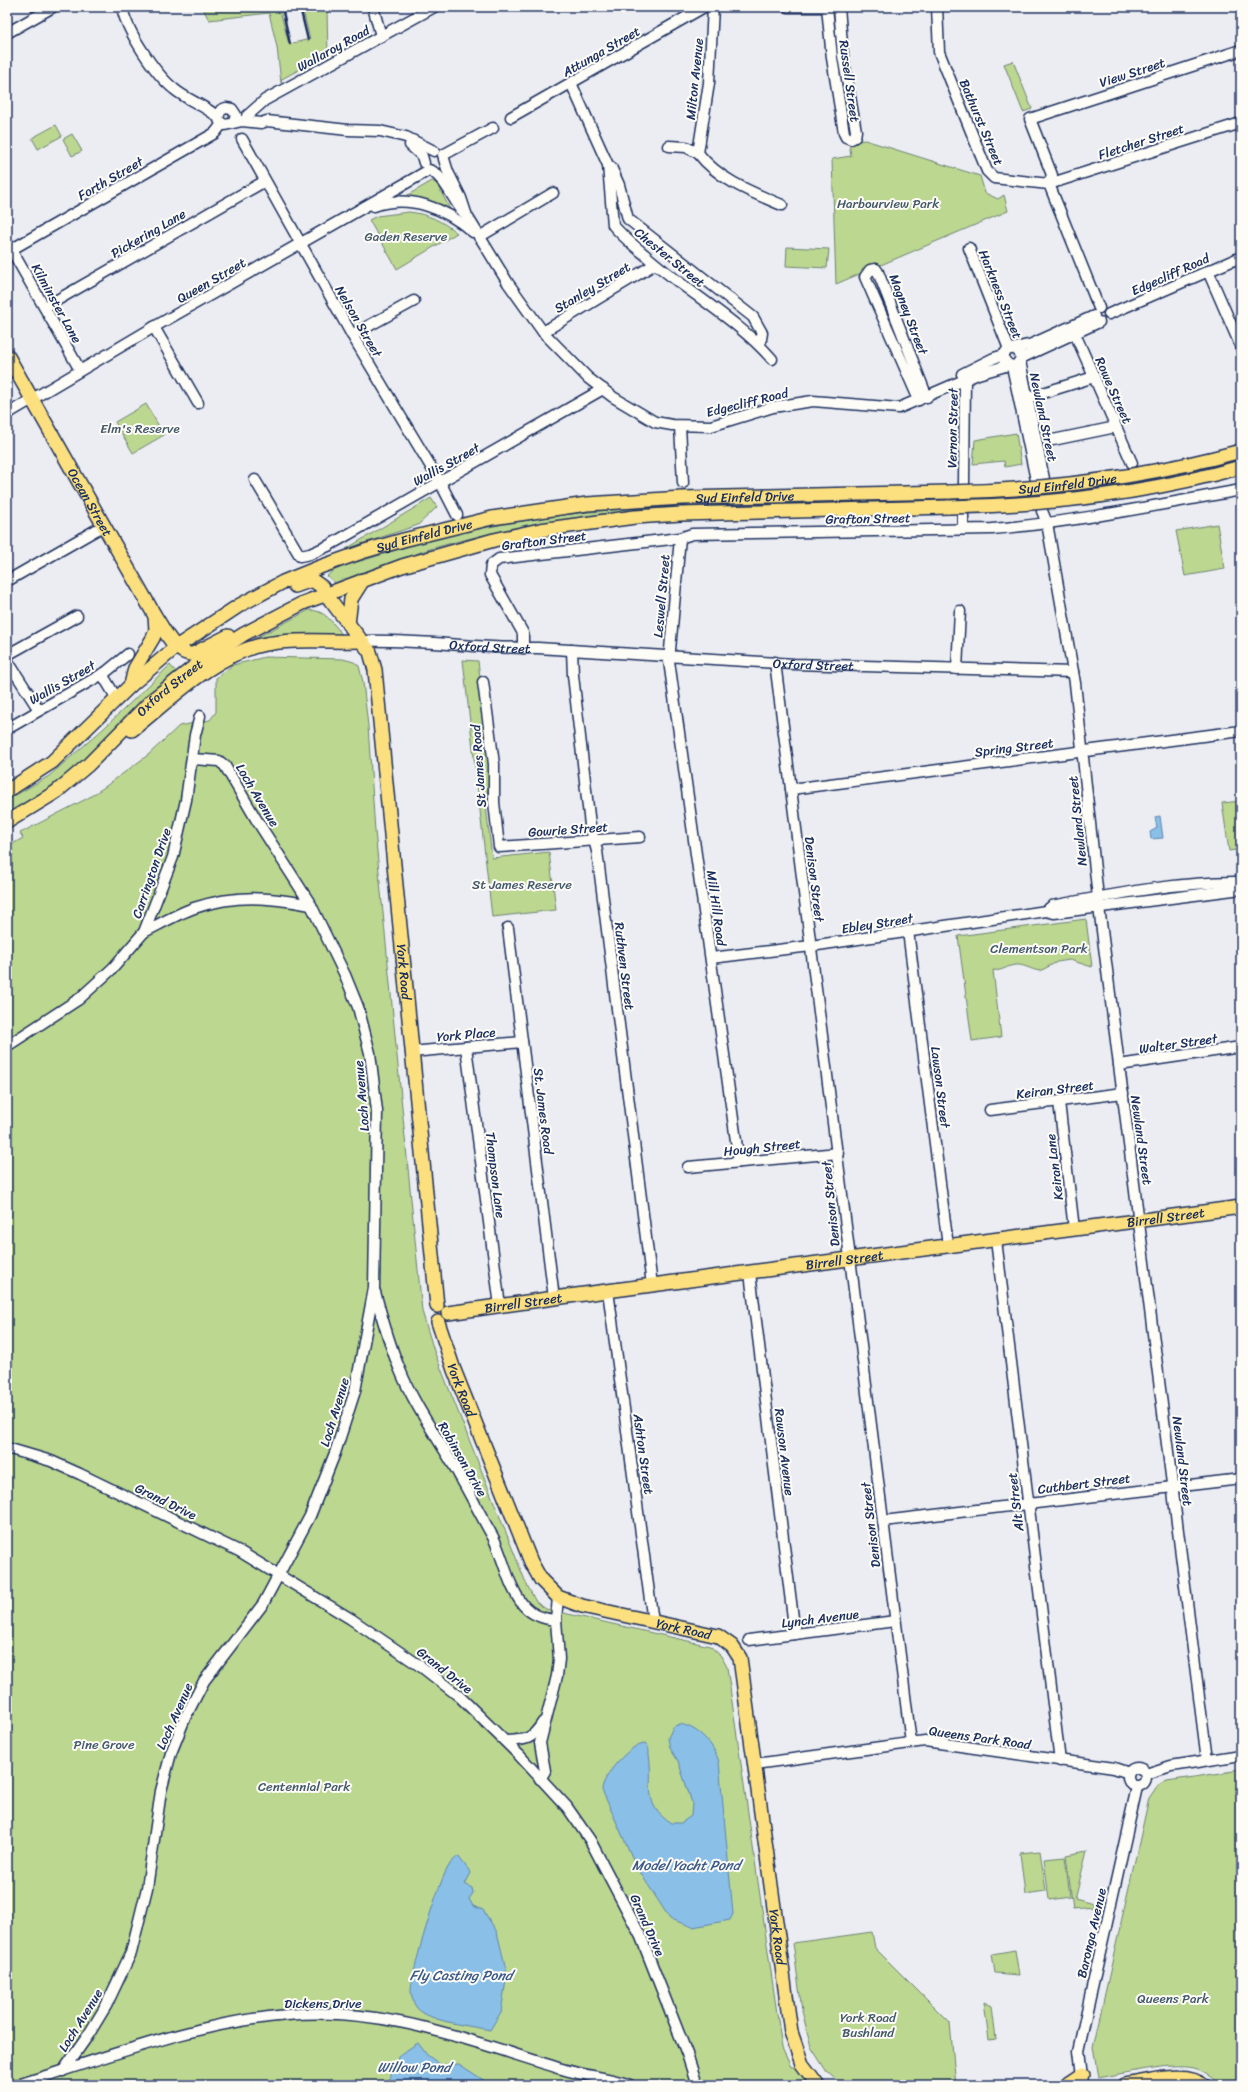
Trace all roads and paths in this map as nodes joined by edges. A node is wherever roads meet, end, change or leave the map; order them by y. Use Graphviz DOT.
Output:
graph roads {
  1 [pos="53,7"];
  2 [pos="122,7"];
  3 [pos="373,7"];
  4 [pos="434,7"];
  5 [pos="704,7"];
  6 [pos="713,7"];
  7 [pos="788,7"];
  8 [pos="822,7"];
  9 [pos="827,7"];
  10 [pos="839,7"];
  11 [pos="936,7"];
  12 [pos="42,10"];
  13 [pos="7,33"];
  14 [pos="381,36"];
  15 [pos="1241,50"];
  16 [pos="571,83"];
  17 [pos="248,116"];
  18 [pos="221,117"];
  19 [pos="511,117"];
  20 [pos="234,119"];
  21 [pos="267,121"];
  22 [pos="1241,123"];
  23 [pos="493,128"];
  24 [pos="348,130"];
  25 [pos="242,139"];
  26 [pos="669,146"];
  27 [pos="698,153"];
  28 [pos="440,155"];
  29 [pos="608,164"];
  30 [pos="428,168"];
  31 [pos="265,181"];
  32 [pos="1049,184"];
  33 [pos="553,193"];
  34 [pos="782,205"];
  35 [pos="360,210"];
  36 [pos="467,216"];
  37 [pos="480,237"];
  38 [pos="300,244"];
  39 [pos="969,248"];
  40 [pos="9,250"];
  41 [pos="1241,257"];
  42 [pos="655,264"];
  43 [pos="1208,271"];
  44 [pos="414,300"];
  45 [pos="45,307"];
  46 [pos="1097,315"];
  47 [pos="154,327"];
  48 [pos="1073,330"];
  49 [pos="543,332"];
  50 [pos="352,335"];
  51 [pos="760,345"];
  52 [pos="1241,346"];
  53 [pos="1009,351"];
  54 [pos="7,355"];
  55 [pos="772,360"];
  56 [pos="1015,363"];
  57 [pos="80,370"];
  58 [pos="965,376"];
  59 [pos="1094,377"];
  60 [pos="603,389"];
  61 [pos="922,396"];
  62 [pos="1027,398"];
  63 [pos="32,400"];
  64 [pos="198,403"];
  65 [pos="7,414"];
  66 [pos="680,426"];
  67 [pos="1116,427"];
  68 [pos="1053,440"];
  69 [pos="1241,451"];
  70 [pos="1132,463"];
  71 [pos="1241,467"];
  72 [pos="255,480"];
  73 [pos="440,482"];
  74 [pos="683,482"];
  75 [pos="964,484"];
  76 [pos="1241,490"];
  77 [pos="1046,511"];
  78 [pos="457,515"];
  79 [pos="963,515"];
  80 [pos="1047,523"];
  81 [pos="103,526"];
  82 [pos="963,529"];
  83 [pos="680,538"];
  84 [pos="363,580"];
  85 [pos="7,581"];
  86 [pos="326,593"];
  87 [pos="258,595"];
  88 [pos="960,611"];
  89 [pos="77,616"];
  90 [pos="155,616"];
  91 [pos="348,624"];
  92 [pos="244,634"];
  93 [pos="362,641"];
  94 [pos="176,647"];
  95 [pos="523,648"];
  96 [pos="572,650"];
  97 [pos="128,654"];
  98 [pos="7,655"];
  99 [pos="669,656"];
  100 [pos="7,660"];
  101 [pos="775,662"];
  102 [pos="957,669"];
  103 [pos="1073,672"];
  104 [pos="102,674"];
  105 [pos="483,682"];
  106 [pos="131,685"];
  107 [pos="117,699"];
  108 [pos="39,710"];
  109 [pos="200,716"];
  110 [pos="7,729"];
  111 [pos="1241,731"];
  112 [pos="1083,751"];
  113 [pos="192,759"];
  114 [pos="88,765"];
  115 [pos="791,789"];
  116 [pos="7,791"];
  117 [pos="7,822"];
  118 [pos="640,837"];
  119 [pos="594,840"];
  120 [pos="499,848"];
  121 [pos="1240,887"];
  122 [pos="1241,900"];
  123 [pos="1098,902"];
  124 [pos="311,905"];
  125 [pos="508,928"];
  126 [pos="908,931"];
  127 [pos="144,932"];
  128 [pos="811,946"];
  129 [pos="711,958"];
  130 [pos="522,1042"];
  131 [pos="7,1046"];
  132 [pos="466,1047"];
  133 [pos="1241,1047"];
  134 [pos="411,1052"];
  135 [pos="1119,1065"];
  136 [pos="1123,1093"];
  137 [pos="1059,1102"];
  138 [pos="990,1110"];
  139 [pos="838,1153"];
  140 [pos="739,1162"];
  141 [pos="688,1167"];
  142 [pos="1241,1207"];
  143 [pos="1140,1220"];
  144 [pos="1074,1229"];
  145 [pos="996,1240"];
  146 [pos="948,1246"];
  147 [pos="850,1260"];
  148 [pos="750,1273"];
  149 [pos="652,1285"];
  150 [pos="374,1288"];
  151 [pos="608,1291"];
  152 [pos="554,1298"];
  153 [pos="500,1306"];
  154 [pos="443,1318"];
  155 [pos="7,1448"];
  156 [pos="1241,1479"];
  157 [pos="1173,1486"];
  158 [pos="1028,1503"];
  159 [pos="883,1520"];
  160 [pos="279,1575"];
  161 [pos="558,1598"];
  162 [pos="556,1620"];
  163 [pos="895,1621"];
  164 [pos="653,1622"];
  165 [pos="795,1634"];
  166 [pos="749,1640"];
  167 [pos="550,1709"];
  168 [pos="506,1741"];
  169 [pos="911,1743"];
  170 [pos="1241,1755"];
  171 [pos="1207,1760"];
  172 [pos="1060,1761"];
  173 [pos="755,1764"];
  174 [pos="1129,1773"];
  175 [pos="1146,1774"];
  176 [pos="540,1779"];
  177 [pos="1137,1787"];
  178 [pos="63,2071"];
  179 [pos="1081,2080"];
  180 [pos="17,2085"];
  181 [pos="630,2085"];
  182 [pos="697,2085"];
  183 [pos="818,2085"];
  184 [pos="1066,2085"];
  185 [pos="1125,2085"];
  186 [pos="1203,2085"];
  1 -- 12 [label="street"];
  2 -- 18 [label="street"];
  3 -- 14 [label="street"];
  4 -- 14 [label="street, Wallaroy Road"];
  5 -- 16 [label="street, Attunga Street"];
  6 -- 27 [label="street, Milton Avenue"];
  7 -- 8 [label="street"];
  9 -- 10 [label="street, Russell Street"];
  11 -- 32 [label="street, Bathurst Street"];
  12 -- 13 [label="street"];
  14 -- 17 [label="street, Wallaroy Road"];
  15 -- 32 [label="street, View Street"];
  16 -- 19 [label="street, Attunga Street"];
  16 -- 29 [label="street, Chester Street"];
  17 -- 20 [label="street, Edgecliff Road"];
  17 -- 21 [label="street, Edgecliff Road"];
  18 -- 20 [label="street"];
  18 -- 20 [label="street"];
  18 -- 40 [label="street, Forth Street"];
  20 -- 21 [label="street, Edgecliff Road"];
  21 -- 24 [label="street, Edgecliff Road"];
  22 -- 32 [label="street, Fletcher Street"];
  23 -- 28 [label="street"];
  24 -- 28 [label="street, Edgecliff Road"];
  24 -- 30 [label="street, Edgecliff Road"];
  25 -- 31 [label="street, Nelson Street"];
  26 -- 27 [label="street"];
  27 -- 34 [label="street"];
  28 -- 30 [label="street"];
  28 -- 30 [label="street"];
  28 -- 36 [label="street, Edgecliff Road"];
  29 -- 42 [label="street, Chester Street"];
  29 -- 51 [label="street, Chester Street"];
  30 -- 35 [label="street, Queen Street"];
  30 -- 36 [label="street, Edgecliff Road"];
  31 -- 38 [label="street, Nelson Street"];
  31 -- 45 [label="street, Pickering Lane"];
  32 -- 46 [label="street"];
  33 -- 37 [label="street"];
  35 -- 37 [label="street"];
  35 -- 38 [label="street, Queen Street"];
  36 -- 37 [label="street, Edgecliff Road"];
  37 -- 49 [label="street, Edgecliff Road"];
  38 -- 47 [label="street, Queen Street"];
  38 -- 50 [label="street, Nelson Street"];
  39 -- 53 [label="street, Harkness Street"];
  40 -- 45 [label="street, Kilminster Lane"];
  41 -- 43 [label="street, Edgecliff Road"];
  42 -- 49 [label="street, Stanley Street"];
  42 -- 51 [label="street, Chester Street"];
  43 -- 46 [label="street, Edgecliff Road"];
  43 -- 52 [label="street"];
  44 -- 50 [label="street"];
  45 -- 57 [label="street, Kilminster Lane"];
  46 -- 48 [label="street, Edgecliff Road"];
  47 -- 57 [label="street, Queen Street"];
  47 -- 64 [label="street"];
  48 -- 53 [label="street, Edgecliff Road"];
  48 -- 56 [label="street, Edgecliff Road"];
  48 -- 59 [label="street, Rowe Street"];
  49 -- 60 [label="street, Edgecliff Road"];
  50 -- 73 [label="street, Nelson Street"];
  51 -- 55 [label="street, Chester Street"];
  53 -- 56 [label="street"];
  53 -- 56 [label="street"];
  53 -- 58 [label="street, Edgecliff Road"];
  54 -- 63 [label="main road, Ocean Street"];
  56 -- 58 [label="street, Edgecliff Road"];
  56 -- 62 [label="street, Newland Street"];
  56 -- 62 [label="street, Newland Street"];
  57 -- 63 [label="street, Queen Street"];
  58 -- 61 [label="street, Edgecliff Road"];
  58 -- 75 [label="street, Vernon Street"];
  59 -- 62 [label="street"];
  59 -- 67 [label="street, Rowe Street"];
  60 -- 66 [label="street, Edgecliff Road"];
  60 -- 73 [label="street, Wallis Street"];
  61 -- 61 [label="street, Magney Street"];
  61 -- 66 [label="street, Edgecliff Road"];
  63 -- 65 [label="street, Queen Street"];
  63 -- 81 [label="main road, Ocean Street"];
  66 -- 74 [label="street"];
  67 -- 68 [label="street"];
  67 -- 70 [label="street, Rowe Street"];
  69 -- 87 [label="main road, Syd Einfeld Drive, bridge"];
  71 -- 84 [label="main road, Syd Einfeld Drive, bridge"];
  72 -- 73 [label="street, Wallis Street"];
  73 -- 78 [label="street, Nelson Street"];
  76 -- 80 [label="street, Grafton Street"];
  77 -- 80 [label="street, Newland Street"];
  79 -- 82 [label="street"];
  80 -- 82 [label="street, Grafton Street"];
  80 -- 103 [label="street, Newland Street"];
  81 -- 85 [label="street"];
  81 -- 90 [label="main road, Ocean Street"];
  82 -- 83 [label="street, Grafton Street"];
  83 -- 95 [label="street, Grafton Street"];
  83 -- 99 [label="street, Leswell Street"];
  84 -- 86 [label="main road, Syd Einfeld Drive"];
  84 -- 91 [label="main road"];
  86 -- 87 [label="main road"];
  86 -- 91 [label="main road"];
  86 -- 92 [label="main road, Oxford Street"];
  87 -- 94 [label="main road, Oxford Street"];
  88 -- 102 [label="street"];
  89 -- 98 [label="street"];
  90 -- 94 [label="main road, Ocean Street"];
  90 -- 106 [label="main road"];
  91 -- 93 [label="main road"];
  92 -- 94 [label="main road"];
  92 -- 114 [label="main road, Oxford Street"];
  93 -- 95 [label="street, Oxford Street"];
  93 -- 114 [label="main road"];
  93 -- 134 [label="main road, York Road"];
  94 -- 106 [label="main road, Oxford Street"];
  95 -- 96 [label="street, Oxford Street"];
  96 -- 99 [label="street, Oxford Street"];
  96 -- 119 [label="street, Ruthven Street"];
  97 -- 104 [label="street, Wallis Street"];
  99 -- 101 [label="street, Oxford Street"];
  99 -- 129 [label="street, Mill Hill Road"];
  100 -- 108 [label="street"];
  101 -- 102 [label="street, Oxford Street"];
  101 -- 115 [label="street, Denison Street"];
  102 -- 103 [label="street, Oxford Street"];
  103 -- 112 [label="street, Newland Street"];
  104 -- 107 [label="street"];
  104 -- 108 [label="street, Wallis Street"];
  105 -- 120 [label="street, St James Road"];
  106 -- 107 [label="main road, Oxford Street"];
  107 -- 116 [label="main road, Oxford Street"];
  108 -- 110 [label="street, Wallis Street"];
  109 -- 113 [label="street, Carrington Drive"];
  111 -- 112 [label="street, Spring Street"];
  112 -- 115 [label="street, Spring Street"];
  112 -- 123 [label="street, Newland Street"];
  113 -- 124 [label="street, Loch Avenue"];
  113 -- 127 [label="street, Carrington Drive"];
  114 -- 117 [label="main road, Oxford Street"];
  115 -- 128 [label="street, Denison Street"];
  118 -- 119 [label="street, Gowrie Street"];
  119 -- 120 [label="street, Gowrie Street"];
  119 -- 149 [label="street, Ruthven Street"];
  121 -- 122 [label="street"];
  121 -- 123 [label="street, Ebley Street"];
  123 -- 126 [label="street, Ebley Street"];
  123 -- 135 [label="street, Newland Street"];
  124 -- 127 [label="street"];
  124 -- 150 [label="street, Loch Avenue"];
  125 -- 130 [label="street, St. James Road"];
  126 -- 128 [label="street, Ebley Street"];
  126 -- 146 [label="street, Lawson Street"];
  127 -- 131 [label="street, Carrington Drive"];
  128 -- 129 [label="street, Ebley Street"];
  128 -- 139 [label="street, Denison Street"];
  129 -- 140 [label="street, Mill Hill Road"];
  130 -- 132 [label="street, York Place"];
  130 -- 152 [label="street, St. James Road"];
  132 -- 134 [label="street, York Place"];
  132 -- 153 [label="street, Thompson Lane"];
  133 -- 135 [label="street, Walter Street"];
  134 -- 154 [label="main road, York Road"];
  135 -- 136 [label="street, Newland Street"];
  136 -- 137 [label="street, Keiran Street"];
  136 -- 143 [label="street, Newland Street"];
  137 -- 138 [label="street, Keiran Street"];
  137 -- 144 [label="street, Keiran Lane"];
  139 -- 140 [label="street, Hough Street"];
  139 -- 147 [label="street, Denison Street"];
  140 -- 141 [label="street, Hough Street"];
  142 -- 143 [label="main road, Birrell Street"];
  143 -- 144 [label="main road, Birrell Street"];
  143 -- 157 [label="street, Newland Street"];
  144 -- 145 [label="main road, Birrell Street"];
  145 -- 146 [label="main road, Birrell Street"];
  145 -- 158 [label="street, Alt Street"];
  146 -- 147 [label="main road, Birrell Street"];
  147 -- 148 [label="main road, Birrell Street"];
  147 -- 159 [label="street, Denison Street"];
  148 -- 149 [label="main road, Birrell Street"];
  148 -- 165 [label="street, Rawson Avenue"];
  149 -- 151 [label="main road, Birrell Street"];
  150 -- 160 [label="street, Loch Avenue"];
  150 -- 162 [label="street, Robinson Drive"];
  151 -- 152 [label="main road, Birrell Street"];
  151 -- 164 [label="street, Ashton Street"];
  152 -- 153 [label="main road, Birrell Street"];
  153 -- 154 [label="main road, Birrell Street"];
  154 -- 161 [label="main road, York Road"];
  155 -- 160 [label="street, Grand Drive"];
  156 -- 157 [label="street, Cuthbert Street"];
  157 -- 158 [label="street, Cuthbert Street"];
  157 -- 171 [label="street, Newland Street"];
  158 -- 159 [label="street, Cuthbert Street"];
  158 -- 172 [label="street, Alt Street"];
  159 -- 163 [label="street, Denison Street"];
  160 -- 168 [label="street, Grand Drive"];
  160 -- 178 [label="street, Loch Avenue"];
  161 -- 162 [label="street"];
  161 -- 164 [label="main road, York Road"];
  162 -- 167 [label="street"];
  163 -- 165 [label="street, Lynch Avenue"];
  163 -- 169 [label="street, Denison Street"];
  164 -- 173 [label="main road, York Road"];
  165 -- 166 [label="street, Lynch Avenue"];
  167 -- 168 [label="street"];
  167 -- 176 [label="street"];
  168 -- 176 [label="street, Grand Drive"];
  169 -- 172 [label="street, Queens Park Road"];
  169 -- 173 [label="street, Queens Park Road"];
  170 -- 171 [label="street"];
  171 -- 175 [label="street"];
  172 -- 174 [label="street, Queens Park Road"];
  173 -- 183 [label="main road, York Road"];
  174 -- 175 [label="street"];
  174 -- 177 [label="street"];
  175 -- 177 [label="street"];
  176 -- 182 [label="street, Grand Drive"];
  177 -- 179 [label="street, Baronga Avenue"];
  178 -- 180 [label="street, Dickens Drive"];
  178 -- 181 [label="street, Dickens Drive"];
  179 -- 184 [label="main road"];
  185 -- 186 [label="main road"];
}
